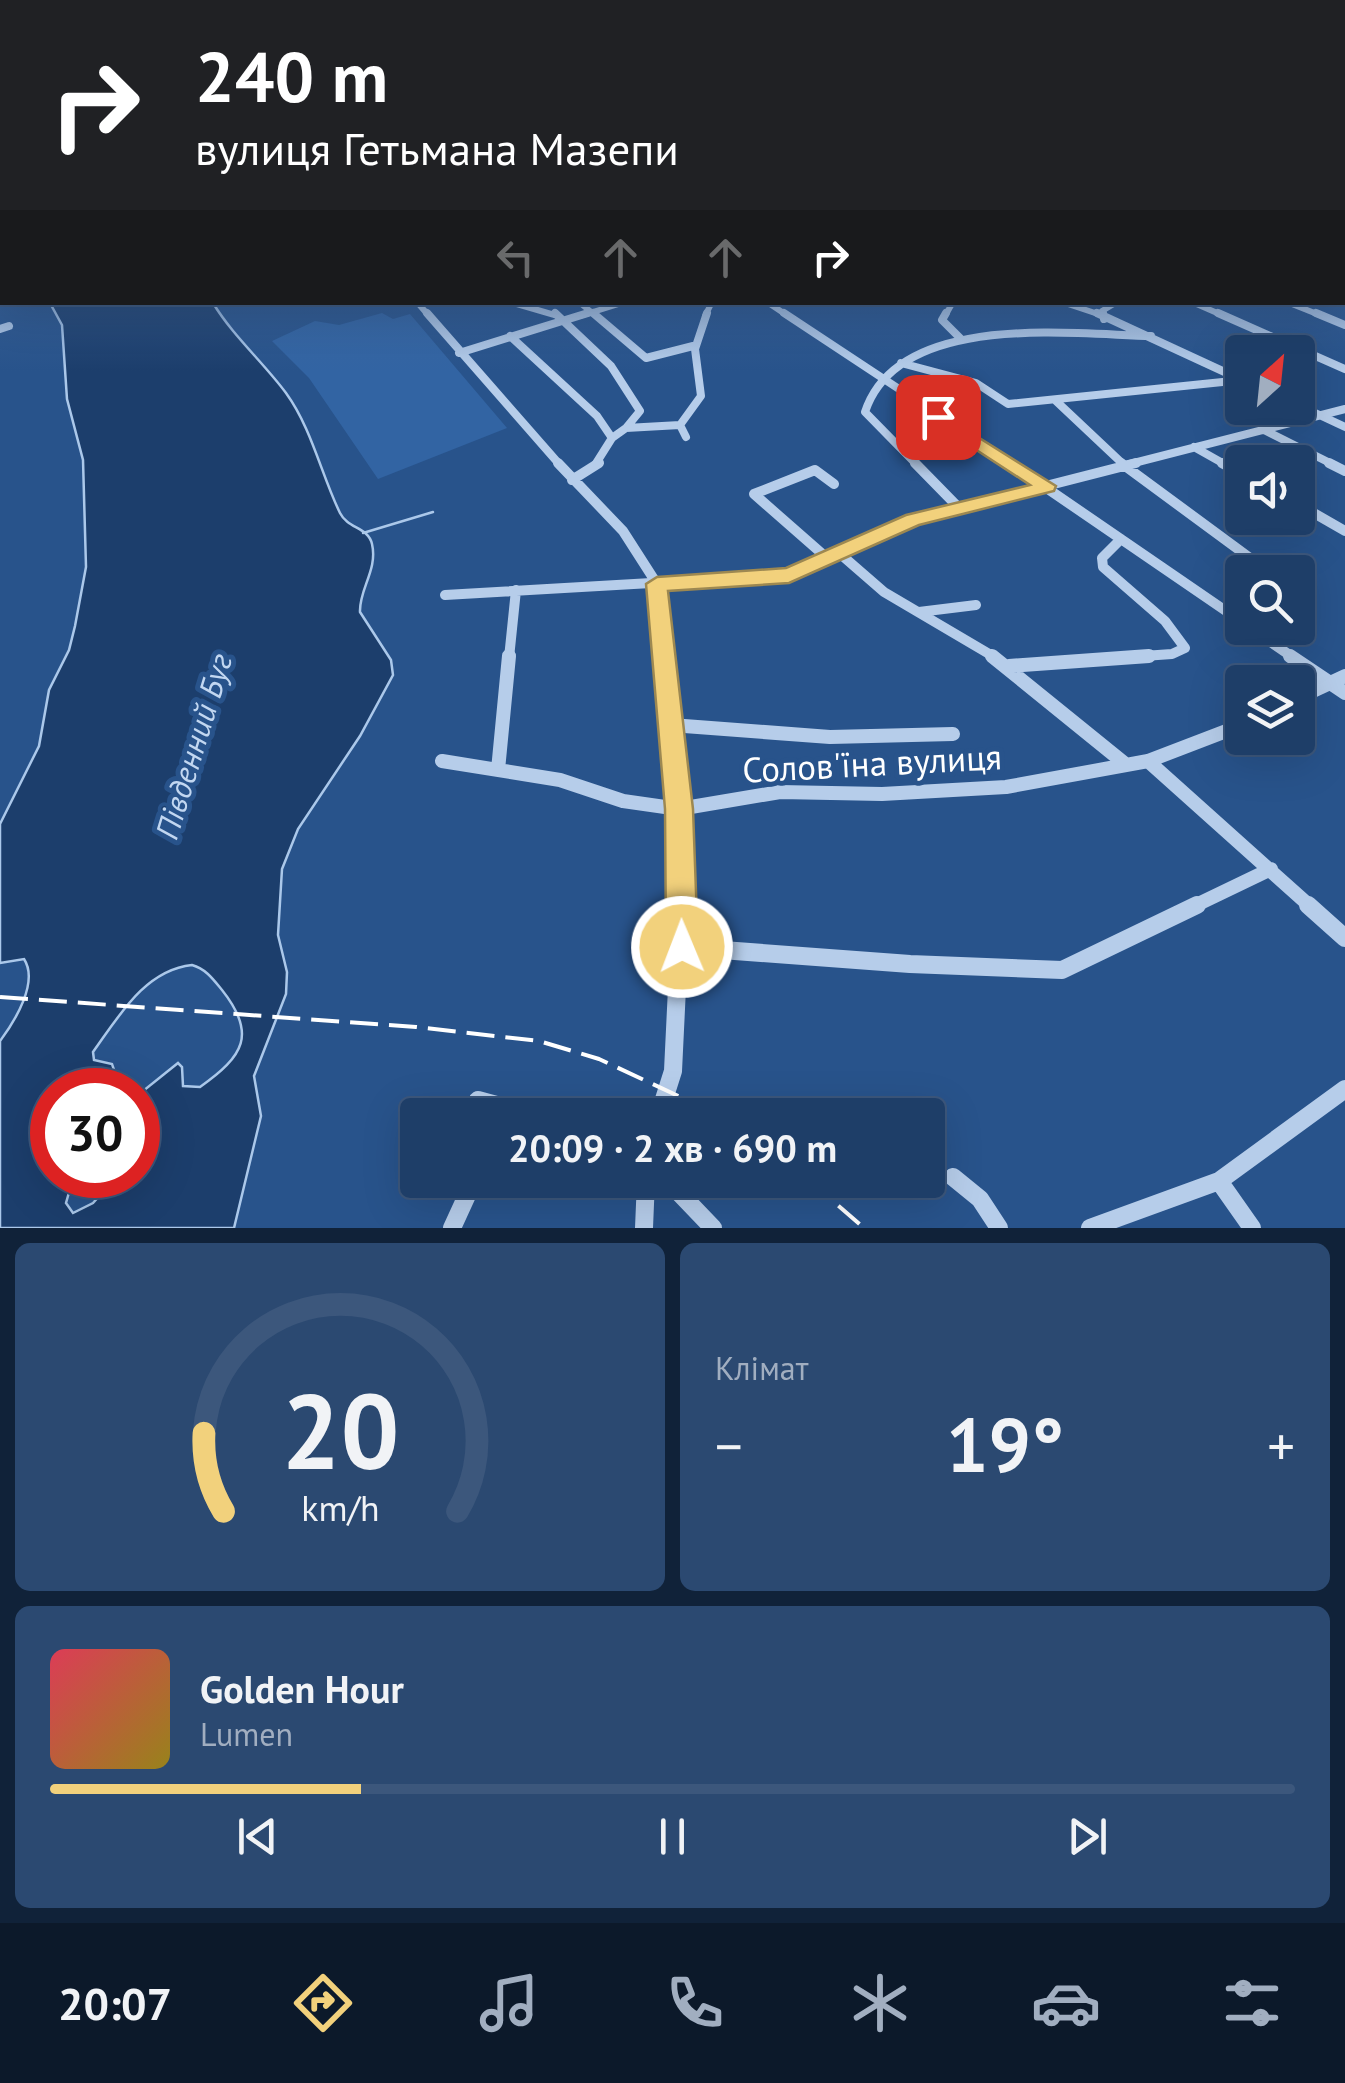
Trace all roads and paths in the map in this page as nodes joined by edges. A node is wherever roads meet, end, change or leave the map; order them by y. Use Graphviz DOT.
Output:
graph roads {
  1 [pos="419,305"];
  2 [pos="520,305"];
  3 [pos="550,305"];
  4 [pos="583,305"];
  5 [pos="616,305"];
  6 [pos="711,305"];
  7 [pos="772,305"];
  8 [pos="952,305"];
  9 [pos="1071,305"];
  10 [pos="1111,305"];
  11 [pos="1199,305"];
  12 [pos="1294,305"];
  13 [pos="1345,310"];
  14 [pos="592,312"];
  15 [pos="1102,315"];
  16 [pos="557,316"];
  17 [pos="1324,317"];
  18 [pos="1345,325"];
  19 [pos="1110,334"];
  20 [pos="510,336"];
  21 [pos="1151,336"];
  22 [pos="960,338"];
  23 [pos="693,346"];
  24 [pos="459,353"];
  25 [pos="902,363"];
  26 [pos="1345,370"];
  27 [pos="1225,372"];
  28 [pos="884,380"];
  29 [pos="1225,382"];
  30 [pos="1055,400"];
  31 [pos="1345,409"];
  32 [pos="1315,413"];
  33 [pos="1320,415"];
  34 [pos="680,425"];
  35 [pos="626,428"];
  36 [pos="1345,428"];
  37 [pos="1264,429"];
  38 [pos="686,436"];
  39 [pos="612,438"];
  40 [pos="1194,447"];
  41 [pos="1225,464"];
  42 [pos="1121,466"];
  43 [pos="1345,471"];
  44 [pos="572,480"];
  45 [pos="834,484"];
  46 [pos="1047,486"];
  47 [pos="960,509"];
  48 [pos="1315,514"];
  49 [pos="1345,531"];
  50 [pos="1121,539"];
  51 [pos="833,555"];
  52 [pos="1245,555"];
  53 [pos="657,584"];
  54 [pos="516,590"];
  55 [pos="445,595"];
  56 [pos="976,605"];
  57 [pos="1225,607"];
  58 [pos="920,612"];
  59 [pos="1275,645"];
  60 [pos="1010,666"];
  61 [pos="1345,676"];
  62 [pos="1330,682"];
  63 [pos="1315,690"];
  64 [pos="1345,693"];
  65 [pos="671,725"];
  66 [pos="1225,732"];
  67 [pos="953,734"];
  68 [pos="442,761"];
  69 [pos="1148,761"];
  70 [pos="1124,763"];
  71 [pos="498,770"];
  72 [pos="679,809"];
  73 [pos="1271,869"];
  74 [pos="1345,938"];
  75 [pos="682,947"];
  76 [pos="1345,1089"];
  77 [pos="666,1098"];
  78 [pos="952,1177"];
  79 [pos="1219,1181"];
  80 [pos="466,1198"];
  81 [pos="645,1198"];
  82 [pos="683,1198"];
  83 [pos="452,1228"];
  84 [pos="644,1228"];
  85 [pos="712,1228"];
  86 [pos="999,1228"];
  87 [pos="1090,1228"];
  88 [pos="1252,1228"];
  1 -- 24 [label="street"];
  2 -- 16 [label="street"];
  3 -- 16 [label="street"];
  4 -- 14 [label="street"];
  5 -- 14 [label="street"];
  6 -- 23 [label="street"];
  7 -- 28 [label="street"];
  8 -- 22 [label="street"];
  9 -- 15 [label="street"];
  10 -- 15 [label="street"];
  11 -- 26 [label="street"];
  12 -- 17 [label="street"];
  13 -- 17 [label="street"];
  14 -- 16 [label="street"];
  14 -- 23 [label="street"];
  15 -- 19 [label="street"];
  15 -- 21 [label="street"];
  16 -- 20 [label="street"];
  16 -- 35 [label="street"];
  17 -- 18 [label="street"];
  19 -- 21 [label="street"];
  19 -- 22 [label="street"];
  20 -- 24 [label="street"];
  20 -- 39 [label="street"];
  21 -- 27 [label="street"];
  22 -- 25 [label="street"];
  23 -- 34 [label="street"];
  24 -- 44 [label="street"];
  25 -- 28 [label="street"];
  25 -- 30 [label="street"];
  28 -- 46 [label="street"];
  28 -- 47 [label="street"];
  29 -- 30 [label="street"];
  30 -- 42 [label="street"];
  31 -- 33 [label="street"];
  32 -- 33 [label="street"];
  33 -- 36 [label="street"];
  33 -- 37 [label="street"];
  34 -- 35 [label="street"];
  34 -- 38 [label="street"];
  35 -- 39 [label="street"];
  37 -- 40 [label="street"];
  37 -- 43 [label="street"];
  39 -- 44 [label="street"];
  40 -- 41 [label="street"];
  40 -- 42 [label="street"];
  42 -- 46 [label="street"];
  42 -- 52 [label="street"];
  44 -- 53 [label="street"];
  45 -- 51 [label="street"];
  46 -- 47 [label="street"];
  46 -- 50 [label="street"];
  47 -- 51 [label="street"];
  48 -- 49 [label="street"];
  50 -- 57 [label="street"];
  50 -- 60 [label="street"];
  51 -- 53 [label="street"];
  51 -- 58 [label="street"];
  53 -- 54 [label="street"];
  53 -- 65 [label="street"];
  54 -- 55 [label="street"];
  54 -- 71 [label="street"];
  56 -- 58 [label="street"];
  58 -- 60 [label="street"];
  59 -- 62 [label="street"];
  60 -- 70 [label="street"];
  61 -- 62 [label="street"];
  62 -- 63 [label="street"];
  62 -- 64 [label="street"];
  65 -- 67 [label="street"];
  65 -- 72 [label="street"];
  66 -- 69 [label="street, Солов'їна вулиця"];
  68 -- 71 [label="street, Солов'їна вулиця"];
  69 -- 70 [label="street, Солов'їна вулиця"];
  69 -- 73 [label="street"];
  70 -- 72 [label="street, Солов'їна вулиця"];
  71 -- 72 [label="street, Солов'їна вулиця"];
  72 -- 75 [label="street"];
  73 -- 74 [label="street"];
  73 -- 75 [label="street"];
  75 -- 77 [label="street"];
  76 -- 79 [label="street"];
  78 -- 86 [label="street"];
  79 -- 87 [label="street"];
  79 -- 88 [label="street"];
  80 -- 83 [label="street"];
  81 -- 84 [label="street"];
  82 -- 85 [label="street"];
}
